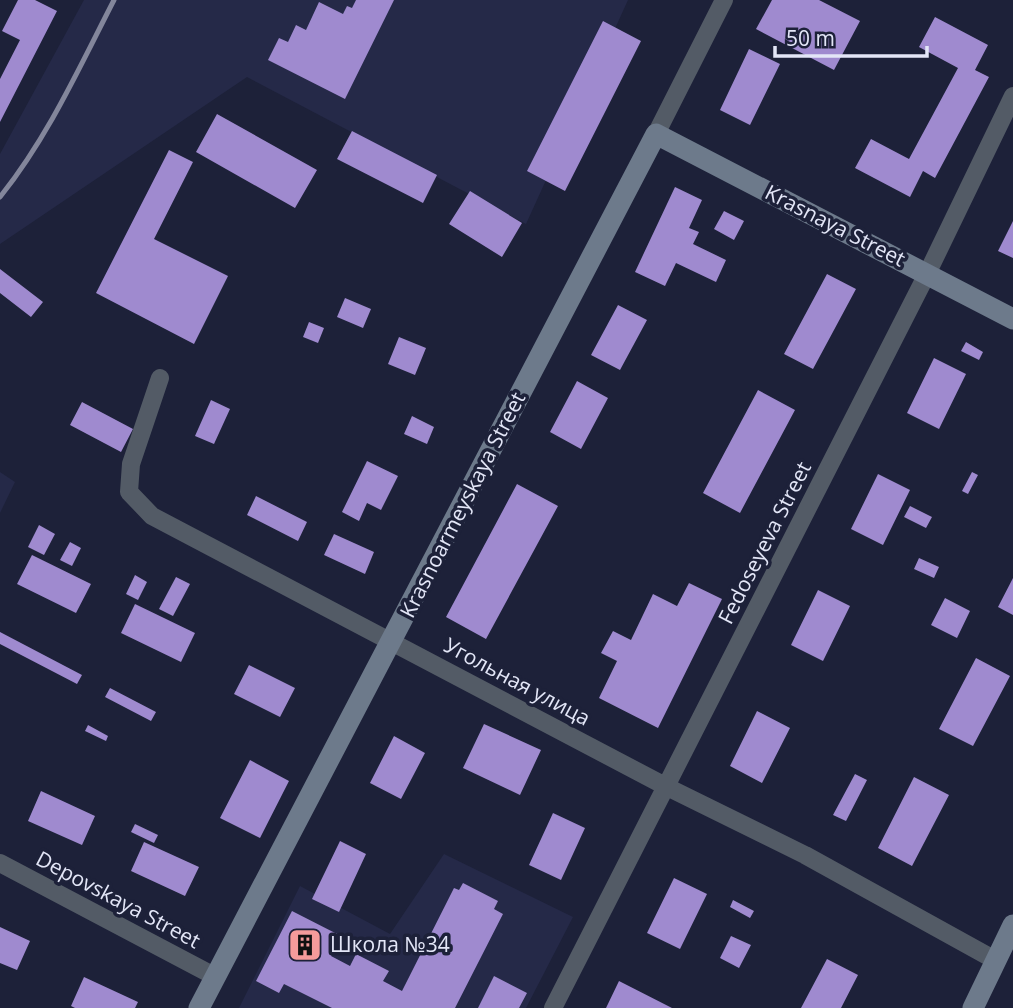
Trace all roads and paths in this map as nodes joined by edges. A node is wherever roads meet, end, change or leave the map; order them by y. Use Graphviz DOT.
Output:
graph roads {
  1 [pos="724,0"];
  2 [pos="1013,96"];
  3 [pos="656,134"];
  4 [pos="927,274"];
  5 [pos="1013,319"];
  6 [pos="160,378"];
  7 [pos="392,642"];
  8 [pos="667,787"];
  9 [pos="0,863"];
  10 [pos="1013,925"];
  11 [pos="995,960"];
  12 [pos="216,977"];
  13 [pos="199,1008"];
  14 [pos="553,1008"];
  15 [pos="973,1008"];
  1 -- 3 [label="street, Krasnoarmeyskaya Street"];
  2 -- 4 [label="street, Fedoseyeva Street"];
  3 -- 4 [label="street, Krasnaya Street"];
  3 -- 7 [label="street, Krasnoarmeyskaya Street"];
  4 -- 5 [label="street, Krasnaya Street"];
  4 -- 8 [label="street, Fedoseyeva Street"];
  6 -- 7 [label="street, Угольная улица"];
  7 -- 8 [label="street, Угольная улица"];
  7 -- 12 [label="street, Krasnoarmeyskaya Street"];
  8 -- 11 [label="street, Угольная улица"];
  8 -- 14 [label="street, Fedoseyeva Street"];
  9 -- 12 [label="street, Depovskaya Street"];
  10 -- 11 [label="street"];
  11 -- 15 [label="street"];
  12 -- 13 [label="street, Krasnoarmeyskaya Street"];
}
